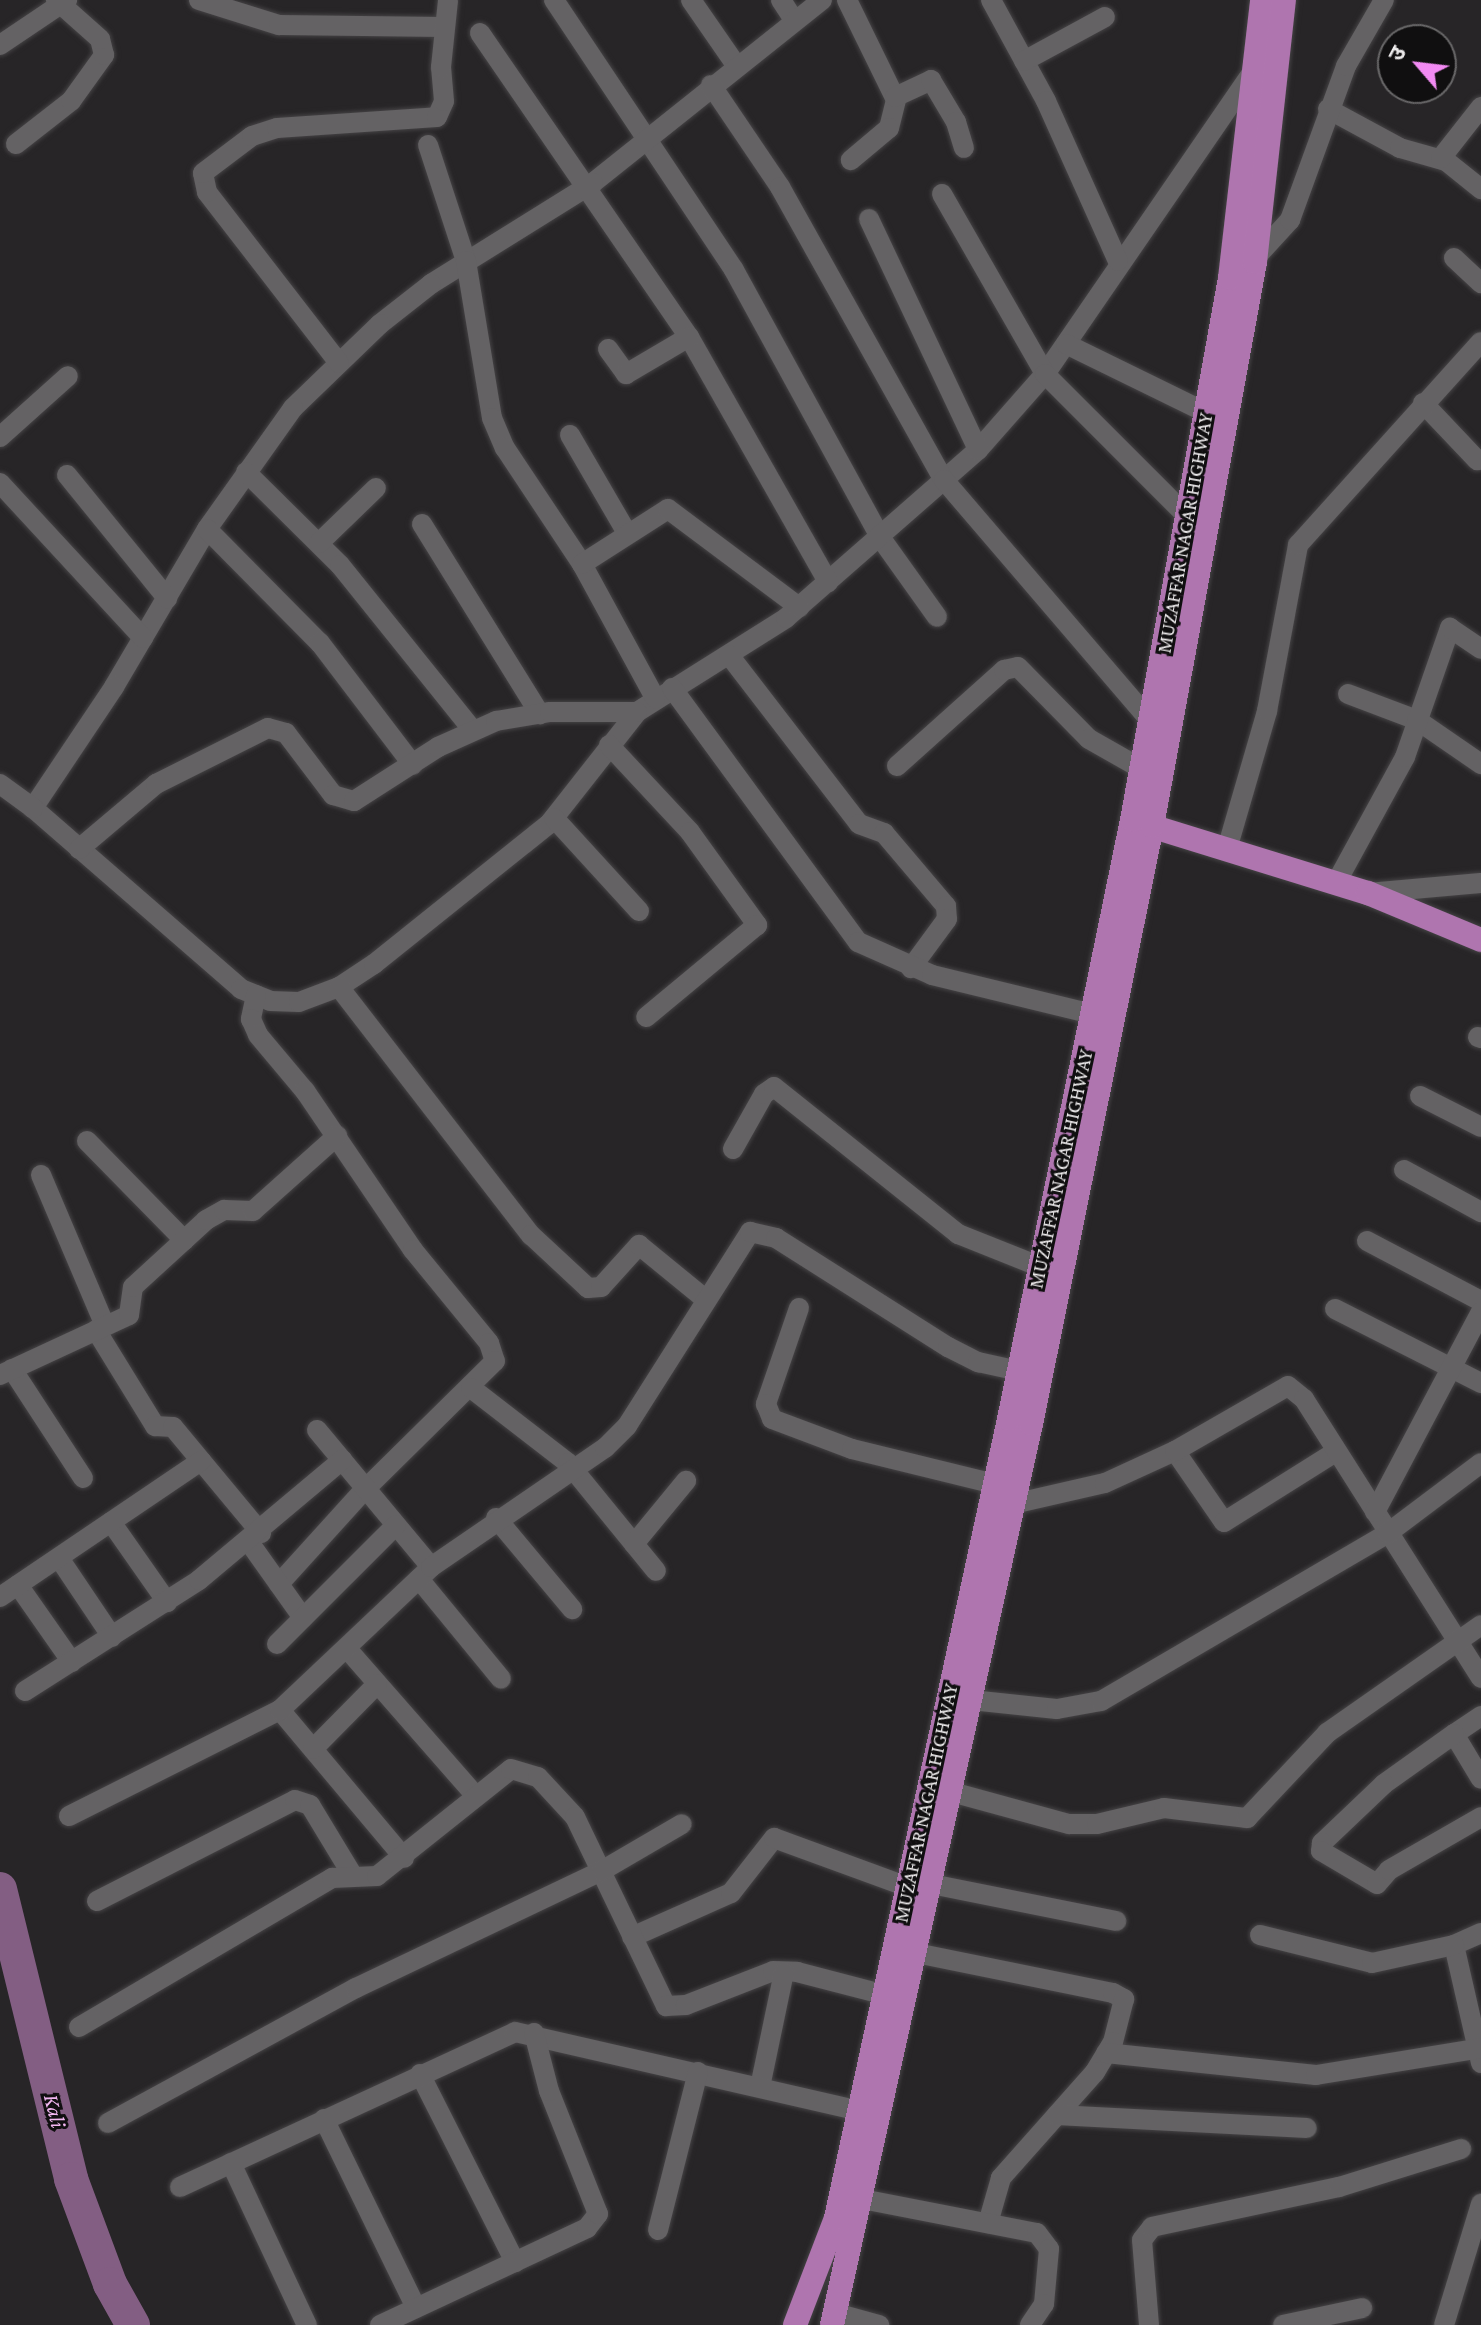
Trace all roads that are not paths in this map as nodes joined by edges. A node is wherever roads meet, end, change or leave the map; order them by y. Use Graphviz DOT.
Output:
graph roads {
  1 [pos="199,0"];
  2 [pos="448,0"];
  3 [pos="554,0"];
  4 [pos="691,0"];
  5 [pos="781,0"];
  6 [pos="822,0"];
  7 [pos="847,0"];
  8 [pos="991,0"];
  9 [pos="1262,0"];
  10 [pos="1284,0"];
  11 [pos="1384,0"];
  12 [pos="62,2"];
  13 [pos="1105,17"];
  14 [pos="794,20"];
  15 [pos="444,27"];
  16 [pos="480,33"];
  17 [pos="0,45"];
  18 [pos="1024,61"];
  19 [pos="736,65"];
  20 [pos="1253,71"];
  21 [pos="711,85"];
  22 [pos="895,97"];
  23 [pos="1481,107"];
  24 [pos="1328,109"];
  25 [pos="648,139"];
  26 [pos="16,144"];
  27 [pos="428,145"];
  28 [pos="964,148"];
  29 [pos="1441,158"];
  30 [pos="851,160"];
  31 [pos="587,187"];
  32 [pos="1481,189"];
  33 [pos="942,194"];
  34 [pos="869,219"];
  35 [pos="1454,258"];
  36 [pos="466,261"];
  37 [pos="1118,261"];
  38 [pos="1255,262"];
  39 [pos="1230,278"];
  40 [pos="1481,283"];
  41 [pos="689,337"];
  42 [pos="1481,342"];
  43 [pos="1066,344"];
  44 [pos="608,349"];
  45 [pos="339,363"];
  46 [pos="1045,374"];
  47 [pos="68,376"];
  48 [pos="1423,403"];
  49 [pos="1207,413"];
  50 [pos="570,435"];
  51 [pos="0,437"];
  52 [pos="978,450"];
  53 [pos="1477,460"];
  54 [pos="246,472"];
  55 [pos="67,475"];
  56 [pos="944,480"];
  57 [pos="0,483"];
  58 [pos="376,488"];
  59 [pos="1188,517"];
  60 [pos="422,524"];
  61 [pos="207,529"];
  62 [pos="627,533"];
  63 [pos="880,537"];
  64 [pos="319,543"];
  65 [pos="582,564"];
  66 [pos="828,582"];
  67 [pos="167,598"];
  68 [pos="799,607"];
  69 [pos="937,617"];
  70 [pos="143,638"];
  71 [pos="1481,649"];
  72 [pos="729,655"];
  73 [pos="663,693"];
  74 [pos="1348,694"];
  75 [pos="637,712"];
  76 [pos="540,714"];
  77 [pos="1150,720"];
  78 [pos="1417,720"];
  79 [pos="472,729"];
  80 [pos="609,745"];
  81 [pos="1481,764"];
  82 [pos="413,765"];
  83 [pos="897,766"];
  84 [pos="1151,775"];
  85 [pos="0,784"];
  86 [pos="33,808"];
  87 [pos="554,818"];
  88 [pos="1142,823"];
  89 [pos="79,849"];
  90 [pos="1227,849"];
  91 [pos="1336,883"];
  92 [pos="1481,883"];
  93 [pos="1368,893"];
  94 [pos="639,911"];
  95 [pos="1481,940"];
  96 [pos="911,968"];
  97 [pos="339,987"];
  98 [pos="256,995"];
  99 [pos="1092,1014"];
  100 [pos="646,1017"];
  101 [pos="1420,1096"];
  102 [pos="1481,1127"];
  103 [pos="337,1136"];
  104 [pos="87,1141"];
  105 [pos="733,1149"];
  106 [pos="1404,1170"];
  107 [pos="41,1175"];
  108 [pos="1481,1212"];
  109 [pos="184,1240"];
  110 [pos="1367,1241"];
  111 [pos="1041,1267"];
  112 [pos="705,1299"];
  113 [pos="1481,1301"];
  114 [pos="799,1308"];
  115 [pos="1335,1309"];
  116 [pos="1481,1312"];
  117 [pos="101,1328"];
  118 [pos="1451,1368"];
  119 [pos="1019,1371"];
  120 [pos="6,1372"];
  121 [pos="1481,1383"];
  122 [pos="471,1388"];
  123 [pos="317,1430"];
  124 [pos="1175,1451"];
  125 [pos="1337,1451"];
  126 [pos="342,1460"];
  127 [pos="201,1461"];
  128 [pos="1481,1463"];
  129 [pos="572,1468"];
  130 [pos="83,1478"];
  131 [pos="686,1481"];
  132 [pos="995,1484"];
  133 [pos="365,1489"];
  134 [pos="1013,1504"];
  135 [pos="1375,1512"];
  136 [pos="496,1518"];
  137 [pos="111,1522"];
  138 [pos="396,1525"];
  139 [pos="1388,1533"];
  140 [pos="255,1538"];
  141 [pos="634,1544"];
  142 [pos="59,1558"];
  143 [pos="656,1571"];
  144 [pos="425,1573"];
  145 [pos="279,1584"];
  146 [pos="18,1585"];
  147 [pos="0,1597"];
  148 [pos="167,1602"];
  149 [pos="572,1609"];
  150 [pos="303,1618"];
  151 [pos="1481,1625"];
  152 [pos="112,1637"];
  153 [pos="1458,1640"];
  154 [pos="277,1644"];
  155 [pos="349,1651"];
  156 [pos="72,1662"];
  157 [pos="1481,1678"];
  158 [pos="501,1679"];
  159 [pos="377,1684"];
  160 [pos="25,1691"];
  161 [pos="971,1700"];
  162 [pos="280,1710"];
  163 [pos="1481,1716"];
  164 [pos="1454,1734"];
  165 [pos="313,1749"];
  166 [pos="1481,1779"];
  167 [pos="940,1789"];
  168 [pos="476,1796"];
  169 [pos="69,1816"];
  170 [pos="1481,1817"];
  171 [pos="682,1824"];
  172 [pos="404,1858"];
  173 [pos="603,1870"];
  174 [pos="353,1876"];
  175 [pos="920,1885"];
  176 [pos="97,1901"];
  177 [pos="1116,1921"];
  178 [pos="1481,1933"];
  179 [pos="1260,1935"];
  180 [pos="632,1937"];
  181 [pos="1454,1945"];
  182 [pos="916,1953"];
  183 [pos="784,1972"];
  184 [pos="885,1995"];
  185 [pos="79,2027"];
  186 [pos="534,2033"];
  187 [pos="1106,2053"];
  188 [pos="1480,2054"];
  189 [pos="698,2072"];
  190 [pos="420,2074"];
  191 [pos="760,2087"];
  192 [pos="860,2111"];
  193 [pos="1057,2115"];
  194 [pos="324,2119"];
  195 [pos="108,2123"];
  196 [pos="1307,2128"];
  197 [pos="1461,2149"];
  198 [pos="231,2163"];
  199 [pos="180,2187"];
  200 [pos="862,2199"];
  201 [pos="1481,2204"];
  202 [pos="988,2223"];
  203 [pos="658,2230"];
  204 [pos="515,2262"];
  205 [pos="416,2308"];
  206 [pos="1362,2308"];
  207 [pos="833,2319"];
  208 [pos="307,2325"];
  209 [pos="380,2325"];
  210 [pos="795,2325"];
  211 [pos="879,2325"];
  212 [pos="1030,2325"];
  213 [pos="1149,2325"];
  214 [pos="1283,2325"];
  215 [pos="1444,2325"];
  1 -- 15 [label="street"];
  2 -- 15 [label="street"];
  3 -- 25 [label="street"];
  4 -- 19 [label="street"];
  5 -- 14 [label="street"];
  6 -- 14 [label="street"];
  7 -- 22 [label="street"];
  8 -- 18 [label="street"];
  9 -- 20 [label="main road, MUZAFFAR NAGAR HIGHWAY"];
  10 -- 38 [label="main road, MUZAFFAR NAGAR HIGHWAY"];
  11 -- 24 [label="street"];
  12 -- 17 [label="street"];
  12 -- 26 [label="street"];
  13 -- 18 [label="street"];
  14 -- 19 [label="street"];
  15 -- 45 [label="street"];
  16 -- 31 [label="street"];
  18 -- 37 [label="street"];
  19 -- 21 [label="street"];
  20 -- 37 [label="street"];
  20 -- 39 [label="main road, MUZAFFAR NAGAR HIGHWAY"];
  21 -- 25 [label="street"];
  21 -- 56 [label="street"];
  22 -- 28 [label="street"];
  22 -- 30 [label="street"];
  23 -- 29 [label="street"];
  24 -- 29 [label="street"];
  24 -- 38 [label="street"];
  25 -- 31 [label="street"];
  25 -- 63 [label="street"];
  27 -- 36 [label="street"];
  29 -- 32 [label="street"];
  31 -- 36 [label="street"];
  31 -- 41 [label="street"];
  33 -- 46 [label="street"];
  34 -- 52 [label="street"];
  35 -- 40 [label="street"];
  36 -- 45 [label="street"];
  36 -- 65 [label="street"];
  37 -- 43 [label="street"];
  38 -- 39 [label="street"];
  38 -- 84 [label="main road, MUZAFFAR NAGAR HIGHWAY"];
  39 -- 49 [label="main road, MUZAFFAR NAGAR HIGHWAY"];
  41 -- 44 [label="street"];
  41 -- 66 [label="street"];
  42 -- 48 [label="street"];
  43 -- 46 [label="street"];
  43 -- 49 [label="street"];
  45 -- 54 [label="street"];
  46 -- 52 [label="street"];
  46 -- 59 [label="street"];
  47 -- 51 [label="street"];
  48 -- 53 [label="street"];
  48 -- 90 [label="street"];
  49 -- 59 [label="main road, MUZAFFAR NAGAR HIGHWAY"];
  50 -- 62 [label="street"];
  52 -- 56 [label="street"];
  54 -- 61 [label="street"];
  54 -- 64 [label="street"];
  55 -- 67 [label="street"];
  56 -- 63 [label="street"];
  56 -- 77 [label="street"];
  57 -- 70 [label="street"];
  58 -- 64 [label="street"];
  59 -- 77 [label="main road, MUZAFFAR NAGAR HIGHWAY"];
  60 -- 76 [label="street"];
  61 -- 67 [label="street"];
  61 -- 82 [label="street"];
  62 -- 65 [label="street"];
  62 -- 68 [label="street"];
  63 -- 66 [label="street"];
  63 -- 69 [label="street"];
  64 -- 79 [label="street"];
  65 -- 73 [label="street"];
  66 -- 68 [label="street"];
  67 -- 70 [label="street"];
  68 -- 72 [label="street"];
  70 -- 86 [label="street"];
  71 -- 78 [label="street"];
  72 -- 73 [label="street"];
  72 -- 96 [label="street"];
  73 -- 75 [label="street"];
  73 -- 96 [label="street"];
  74 -- 78 [label="street"];
  75 -- 76 [label="street"];
  75 -- 80 [label="street"];
  76 -- 79 [label="street"];
  77 -- 84 [label="main road, MUZAFFAR NAGAR HIGHWAY"];
  78 -- 81 [label="street"];
  78 -- 91 [label="street"];
  79 -- 82 [label="street"];
  80 -- 87 [label="street"];
  80 -- 100 [label="street"];
  82 -- 89 [label="street"];
  83 -- 84 [label="street"];
  84 -- 88 [label="main road, MUZAFFAR NAGAR HIGHWAY"];
  85 -- 86 [label="street"];
  86 -- 89 [label="street"];
  87 -- 94 [label="street"];
  87 -- 97 [label="street"];
  88 -- 90 [label="main road"];
  88 -- 99 [label="main road, MUZAFFAR NAGAR HIGHWAY"];
  88 -- 134 [label="main road, MUZAFFAR NAGAR HIGHWAY"];
  89 -- 98 [label="street"];
  90 -- 91 [label="main road"];
  91 -- 93 [label="main road"];
  92 -- 93 [label="street"];
  93 -- 95 [label="main road"];
  96 -- 99 [label="street"];
  97 -- 98 [label="street"];
  97 -- 112 [label="street"];
  98 -- 103 [label="street"];
  99 -- 111 [label="main road, MUZAFFAR NAGAR HIGHWAY"];
  101 -- 102 [label="street"];
  103 -- 109 [label="street"];
  103 -- 122 [label="street"];
  104 -- 109 [label="street"];
  105 -- 111 [label="street"];
  106 -- 108 [label="street"];
  107 -- 117 [label="street"];
  109 -- 117 [label="street"];
  110 -- 113 [label="street"];
  111 -- 119 [label="main road, MUZAFFAR NAGAR HIGHWAY"];
  112 -- 119 [label="street"];
  112 -- 129 [label="street"];
  114 -- 132 [label="street"];
  115 -- 118 [label="street"];
  116 -- 118 [label="street"];
  117 -- 120 [label="street"];
  117 -- 127 [label="street"];
  118 -- 121 [label="street"];
  118 -- 135 [label="street"];
  119 -- 132 [label="main road, MUZAFFAR NAGAR HIGHWAY"];
  120 -- 130 [label="street"];
  122 -- 129 [label="street"];
  122 -- 133 [label="street"];
  123 -- 126 [label="street"];
  124 -- 125 [label="street"];
  124 -- 125 [label="street"];
  124 -- 134 [label="street"];
  125 -- 135 [label="street"];
  126 -- 133 [label="street"];
  126 -- 140 [label="street"];
  127 -- 137 [label="street"];
  127 -- 140 [label="street"];
  128 -- 139 [label="street"];
  129 -- 136 [label="street"];
  129 -- 141 [label="street"];
  131 -- 141 [label="street"];
  132 -- 167 [label="main road, MUZAFFAR NAGAR HIGHWAY"];
  133 -- 138 [label="street"];
  133 -- 145 [label="street"];
  134 -- 161 [label="main road, MUZAFFAR NAGAR HIGHWAY"];
  135 -- 139 [label="street"];
  136 -- 144 [label="street"];
  136 -- 149 [label="street"];
  137 -- 142 [label="street"];
  137 -- 148 [label="street"];
  138 -- 144 [label="street"];
  138 -- 150 [label="street"];
  139 -- 153 [label="street"];
  139 -- 161 [label="street"];
  140 -- 145 [label="street"];
  140 -- 148 [label="street"];
  141 -- 143 [label="street"];
  142 -- 146 [label="street"];
  142 -- 152 [label="street"];
  144 -- 155 [label="street"];
  144 -- 158 [label="street"];
  145 -- 150 [label="street"];
  146 -- 147 [label="street"];
  146 -- 156 [label="street"];
  148 -- 152 [label="street"];
  150 -- 154 [label="street"];
  151 -- 153 [label="street"];
  152 -- 156 [label="street"];
  153 -- 157 [label="street"];
  153 -- 167 [label="street"];
  155 -- 159 [label="street"];
  155 -- 162 [label="street"];
  156 -- 160 [label="street"];
  159 -- 165 [label="street"];
  159 -- 168 [label="street"];
  161 -- 167 [label="main road, MUZAFFAR NAGAR HIGHWAY"];
  162 -- 165 [label="street"];
  162 -- 169 [label="street"];
  163 -- 164 [label="street"];
  164 -- 166 [label="street"];
  164 -- 170 [label="street"];
  165 -- 172 [label="street"];
  167 -- 175 [label="main road, MUZAFFAR NAGAR HIGHWAY"];
  168 -- 172 [label="street"];
  168 -- 173 [label="street"];
  171 -- 173 [label="street"];
  172 -- 174 [label="street"];
  173 -- 180 [label="street"];
  173 -- 195 [label="street"];
  174 -- 176 [label="street"];
  174 -- 185 [label="street"];
  175 -- 177 [label="street"];
  175 -- 180 [label="street"];
  175 -- 182 [label="main road, MUZAFFAR NAGAR HIGHWAY"];
  175 -- 184 [label="main road, MUZAFFAR NAGAR HIGHWAY"];
  178 -- 181 [label="street"];
  179 -- 181 [label="street"];
  180 -- 183 [label="street"];
  181 -- 188 [label="street"];
  182 -- 187 [label="street"];
  182 -- 200 [label="main road, MUZAFFAR NAGAR HIGHWAY"];
  183 -- 184 [label="street"];
  183 -- 191 [label="street"];
  184 -- 192 [label="main road, MUZAFFAR NAGAR HIGHWAY"];
  186 -- 189 [label="street"];
  186 -- 190 [label="street"];
  186 -- 204 [label="street"];
  187 -- 188 [label="street"];
  187 -- 193 [label="street"];
  189 -- 191 [label="street"];
  189 -- 203 [label="street"];
  190 -- 194 [label="street"];
  190 -- 204 [label="street"];
  191 -- 192 [label="street"];
  192 -- 210 [label="main road, MUZAFFAR NAGAR HIGHWAY"];
  193 -- 196 [label="street"];
  193 -- 202 [label="street"];
  194 -- 198 [label="street"];
  194 -- 205 [label="street"];
  197 -- 213 [label="street"];
  198 -- 199 [label="street"];
  198 -- 208 [label="street"];
  200 -- 202 [label="street"];
  200 -- 207 [label="main road, MUZAFFAR NAGAR HIGHWAY"];
  201 -- 215 [label="street"];
  202 -- 212 [label="street"];
  204 -- 205 [label="street"];
  205 -- 209 [label="street"];
  206 -- 214 [label="street"];
  207 -- 211 [label="street"];
}
